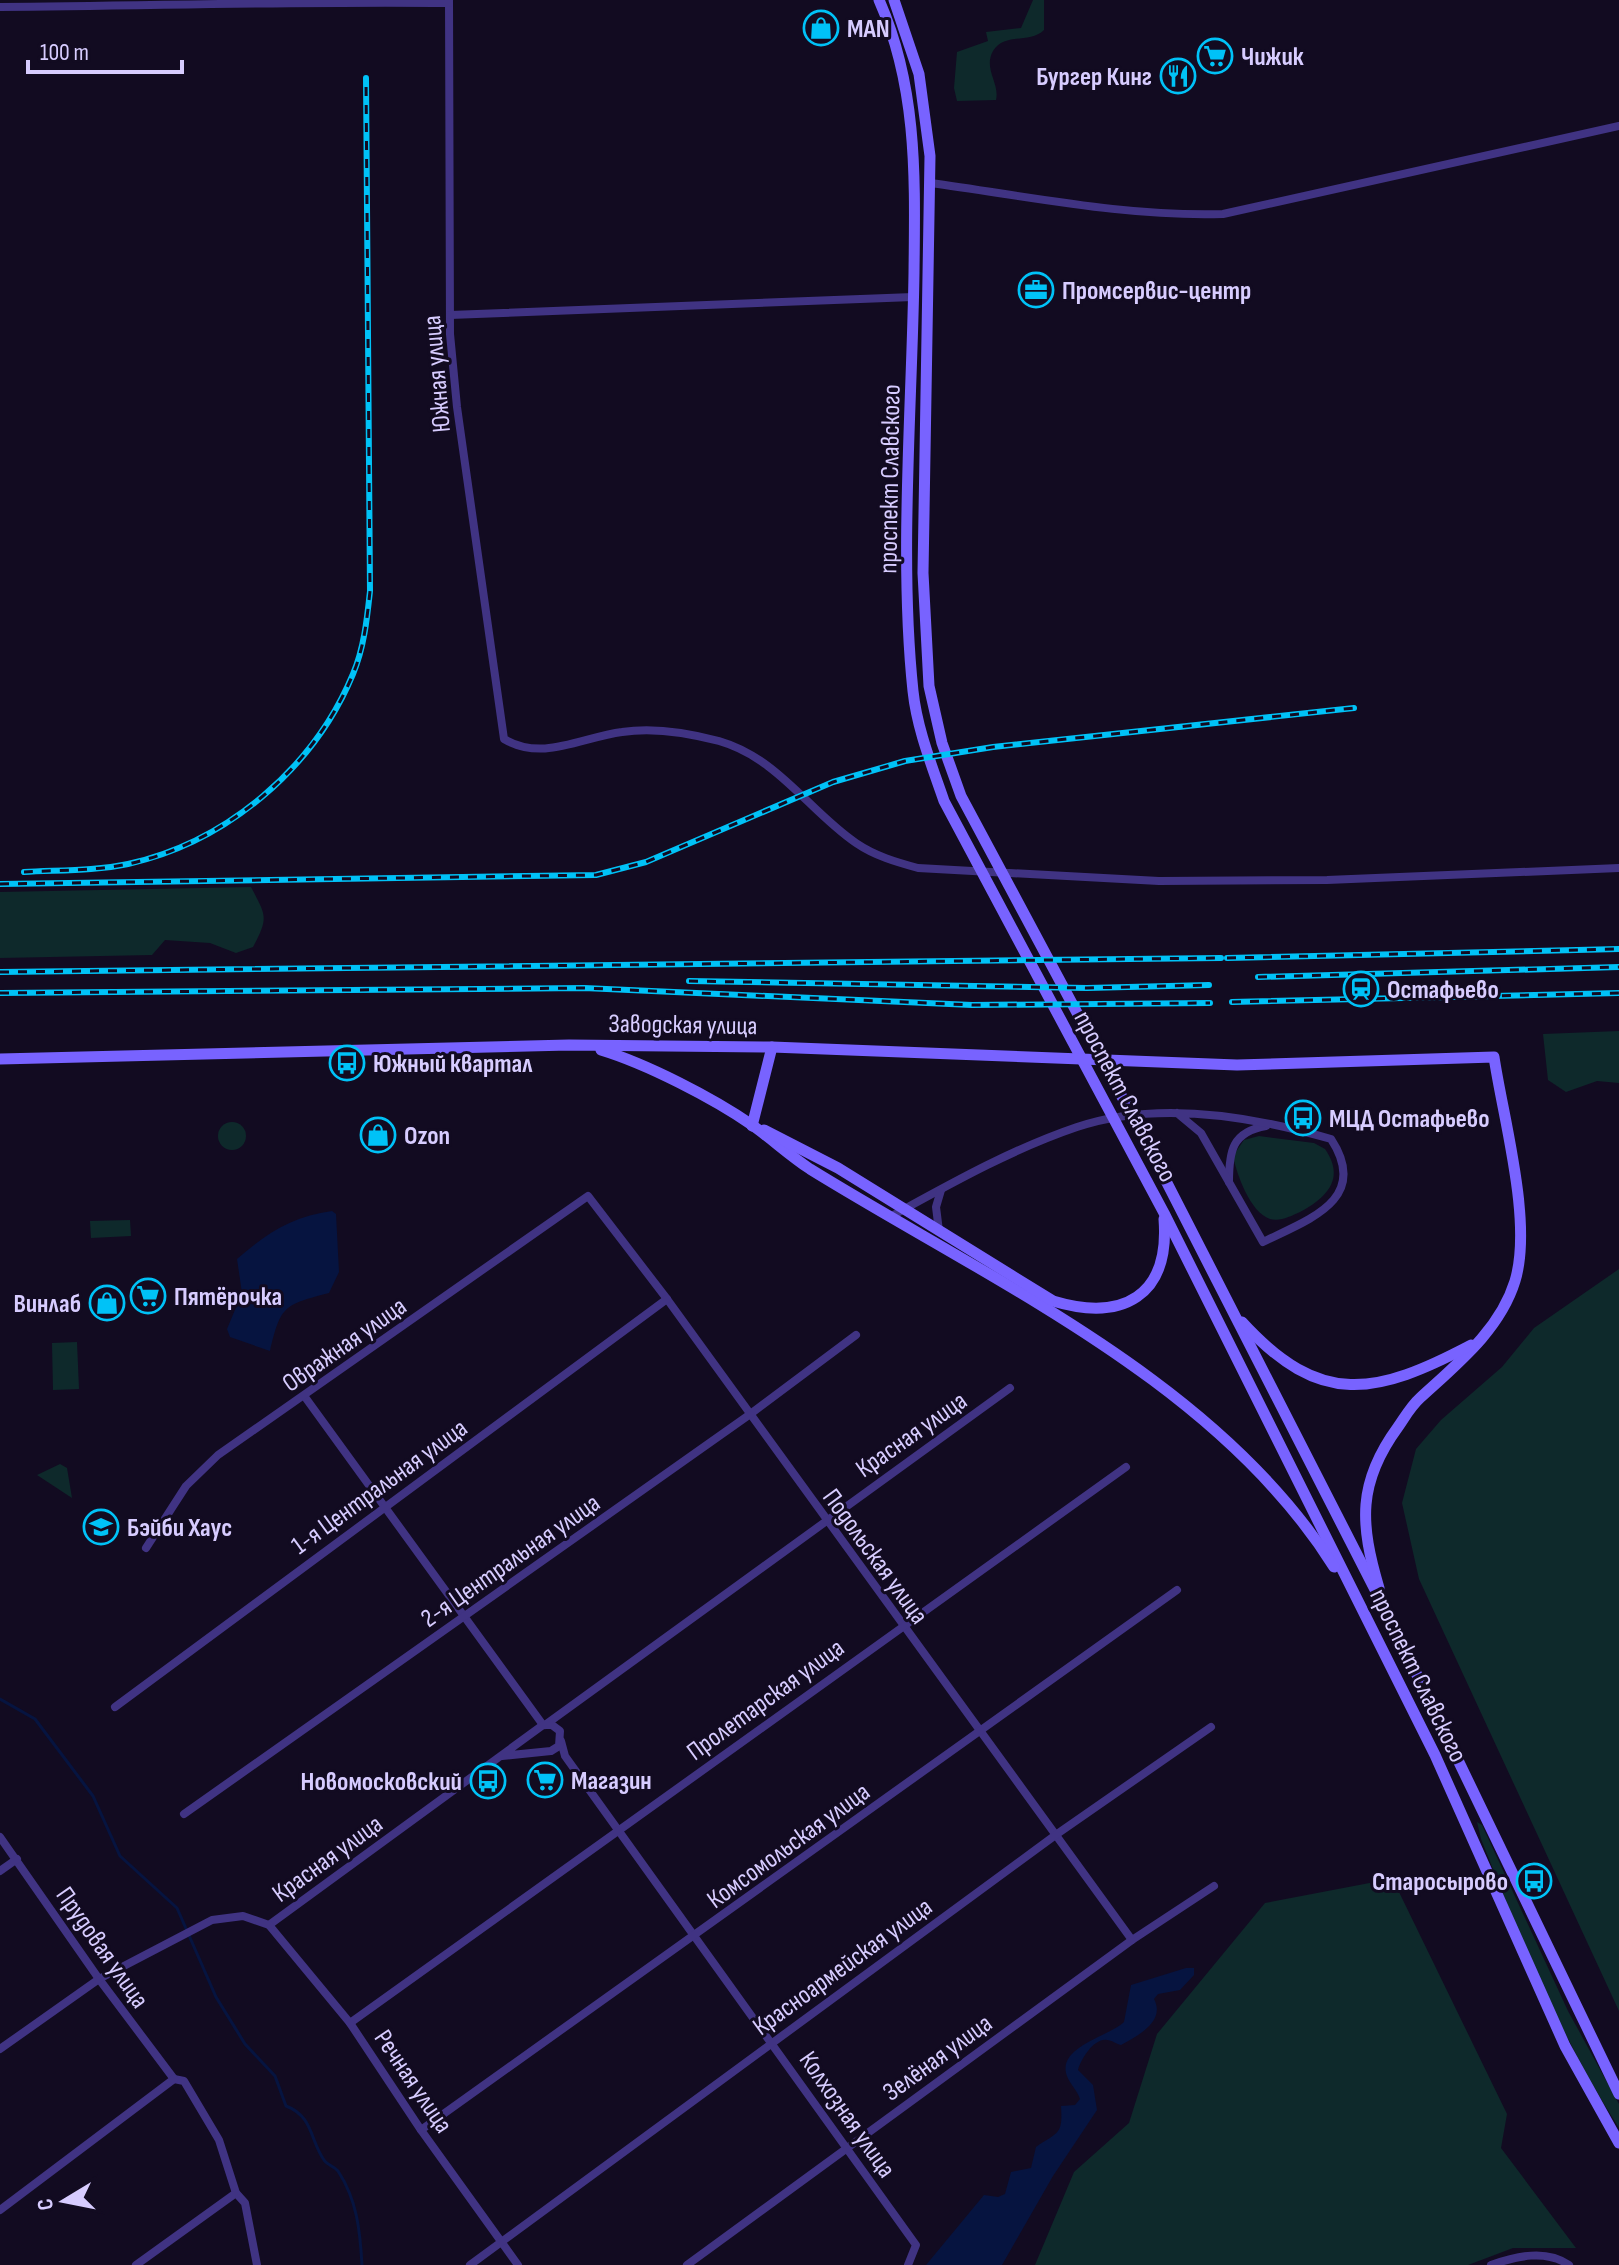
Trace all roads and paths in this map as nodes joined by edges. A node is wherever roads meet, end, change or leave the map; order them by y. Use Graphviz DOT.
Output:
graph roads {
  1 [pos="879,0"];
  2 [pos="894,0"];
  3 [pos="449,2"];
  4 [pos="206,3"];
  5 [pos="0,7"];
  6 [pos="1619,126"];
  7 [pos="930,183"];
  8 [pos="913,297"];
  9 [pos="450,315"];
  10 [pos="1619,868"];
  11 [pos="569,1045"];
  12 [pos="772,1047"];
  13 [pos="0,1059"];
  14 [pos="1177,1113"];
  15 [pos="1271,1125"];
  16 [pos="752,1126"];
  17 [pos="1229,1183"];
  18 [pos="942,1189"];
  19 [pos="588,1196"];
  20 [pos="903,1210"];
  21 [pos="1164,1213"];
  22 [pos="890,1217"];
  23 [pos="939,1232"];
  24 [pos="667,1299"];
  25 [pos="1230,1310"];
  26 [pos="856,1335"];
  27 [pos="1479,1341"];
  28 [pos="1010,1388"];
  29 [pos="305,1397"];
  30 [pos="749,1415"];
  31 [pos="1126,1467"];
  32 [pos="385,1505"];
  33 [pos="825,1520"];
  34 [pos="146,1548"];
  35 [pos="1177,1590"];
  36 [pos="1388,1615"];
  37 [pos="464,1616"];
  38 [pos="1369,1622"];
  39 [pos="900,1626"];
  40 [pos="115,1707"];
  41 [pos="564,1712"];
  42 [pos="542,1726"];
  43 [pos="557,1727"];
  44 [pos="1211,1727"];
  45 [pos="980,1732"];
  46 [pos="561,1741"];
  47 [pos="546,1750"];
  48 [pos="502,1756"];
  49 [pos="565,1756"];
  50 [pos="184,1814"];
  51 [pos="620,1828"];
  52 [pos="1057,1834"];
  53 [pos="0,1837"];
  54 [pos="17,1859"];
  55 [pos="0,1871"];
  56 [pos="1214,1886"];
  57 [pos="269,1925"];
  58 [pos="696,1935"];
  59 [pos="1132,1940"];
  60 [pos="99,1979"];
  61 [pos="350,2023"];
  62 [pos="773,2042"];
  63 [pos="0,2049"];
  64 [pos="174,2079"];
  65 [pos="1619,2094"];
  66 [pos="421,2130"];
  67 [pos="1619,2143"];
  68 [pos="847,2147"];
  69 [pos="236,2193"];
  70 [pos="0,2210"];
  71 [pos="501,2244"];
  72 [pos="136,2265"];
  73 [pos="257,2265"];
  74 [pos="470,2265"];
  75 [pos="518,2265"];
  76 [pos="687,2265"];
  77 [pos="908,2265"];
  78 [pos="1491,2265"];
  79 [pos="1569,2265"];
  1 -- 8 [label="main road, проспект Славского"];
  2 -- 7 [label="main road, проспект Славского"];
  3 -- 4 [label="street, Южная улица"];
  3 -- 9 [label="street, Южная улица"];
  4 -- 5 [label="street, Южная улица"];
  6 -- 7 [label="street"];
  7 -- 25 [label="main road, проспект Славского"];
  8 -- 9 [label="street"];
  8 -- 21 [label="main road, проспект Славского"];
  9 -- 10 [label="street, Южная улица"];
  11 -- 12 [label="main road, Заводская улица"];
  11 -- 13 [label="main road, Заводская улица"];
  11 -- 16 [label="main road"];
  12 -- 16 [label="main road"];
  12 -- 27 [label="main road, Заводская улица"];
  14 -- 15 [label="street"];
  14 -- 17 [label="street"];
  14 -- 18 [label="street"];
  15 -- 17 [label="street"];
  15 -- 17 [label="street"];
  16 -- 20 [label="main road"];
  16 -- 22 [label="main road"];
  18 -- 20 [label="street"];
  18 -- 23 [label="street"];
  19 -- 24 [label="street, Подольская улица"];
  19 -- 29 [label="street, Овражная улица"];
  20 -- 22 [label="street"];
  20 -- 23 [label="main road"];
  21 -- 23 [label="main road"];
  21 -- 38 [label="main road, проспект Славского"];
  22 -- 38 [label="main road"];
  24 -- 30 [label="street, Подольская улица"];
  24 -- 32 [label="street, 1-я Центральная улица"];
  25 -- 27 [label="main road"];
  25 -- 36 [label="main road, проспект Славского"];
  26 -- 30 [label="street, 2-я Центральная улица"];
  27 -- 36 [label="main road"];
  28 -- 33 [label="street, Красная улица"];
  29 -- 32 [label="street"];
  29 -- 34 [label="street, Овражная улица"];
  30 -- 33 [label="street, Подольская улица"];
  30 -- 37 [label="street, 2-я Центральная улица"];
  31 -- 39 [label="street, Пролетарская улица"];
  32 -- 37 [label="street"];
  32 -- 40 [label="street, 1-я Центральная улица"];
  33 -- 39 [label="street, Подольская улица"];
  33 -- 41 [label="street, Красная улица"];
  35 -- 45 [label="street, Комсомольская улица"];
  36 -- 65 [label="main road, проспект Славского"];
  37 -- 42 [label="street"];
  37 -- 50 [label="street, 2-я Центральная улица"];
  38 -- 67 [label="main road, проспект Славского"];
  39 -- 45 [label="street, Подольская улица"];
  39 -- 51 [label="street, Пролетарская улица"];
  41 -- 42 [label="street, Красная улица"];
  41 -- 43 [label="street, Красная улица"];
  42 -- 43 [label="street"];
  42 -- 47 [label="street"];
  42 -- 48 [label="street, Красная улица"];
  43 -- 46 [label="street, Колхозная улица"];
  44 -- 52 [label="street, Красноармейская улица"];
  45 -- 52 [label="street, Подольская улица"];
  45 -- 58 [label="street, Комсомольская улица"];
  46 -- 47 [label="street"];
  46 -- 49 [label="street, Колхозная улица"];
  47 -- 48 [label="street, Красная улица"];
  47 -- 49 [label="street"];
  48 -- 57 [label="street, Красная улица"];
  49 -- 51 [label="street, Колхозная улица"];
  51 -- 58 [label="street, Колхозная улица"];
  51 -- 61 [label="street, Пролетарская улица"];
  52 -- 59 [label="street, Подольская улица"];
  52 -- 62 [label="street, Красноармейская улица"];
  53 -- 54 [label="street, Прудовая улица"];
  54 -- 55 [label="street"];
  54 -- 60 [label="street, Прудовая улица"];
  56 -- 59 [label="street, Зелёная улица"];
  57 -- 60 [label="street, Красная улица"];
  57 -- 61 [label="street, Речная улица"];
  58 -- 62 [label="street, Колхозная улица"];
  58 -- 66 [label="street, Комсомольская улица"];
  59 -- 68 [label="street, Зелёная улица"];
  60 -- 63 [label="street, Красная улица"];
  60 -- 64 [label="street, Прудовая улица"];
  61 -- 66 [label="street, Речная улица"];
  62 -- 68 [label="street, Колхозная улица"];
  62 -- 71 [label="street, Красноармейская улица"];
  64 -- 69 [label="street, Прудовая улица"];
  64 -- 70 [label="street"];
  66 -- 71 [label="street, Речная улица"];
  68 -- 76 [label="street, Зелёная улица"];
  68 -- 77 [label="street, Колхозная улица"];
  69 -- 72 [label="street"];
  69 -- 73 [label="street, Прудовая улица"];
  71 -- 74 [label="street, Красноармейская улица"];
  71 -- 75 [label="street, Речная улица"];
  78 -- 79 [label="street"];
}
